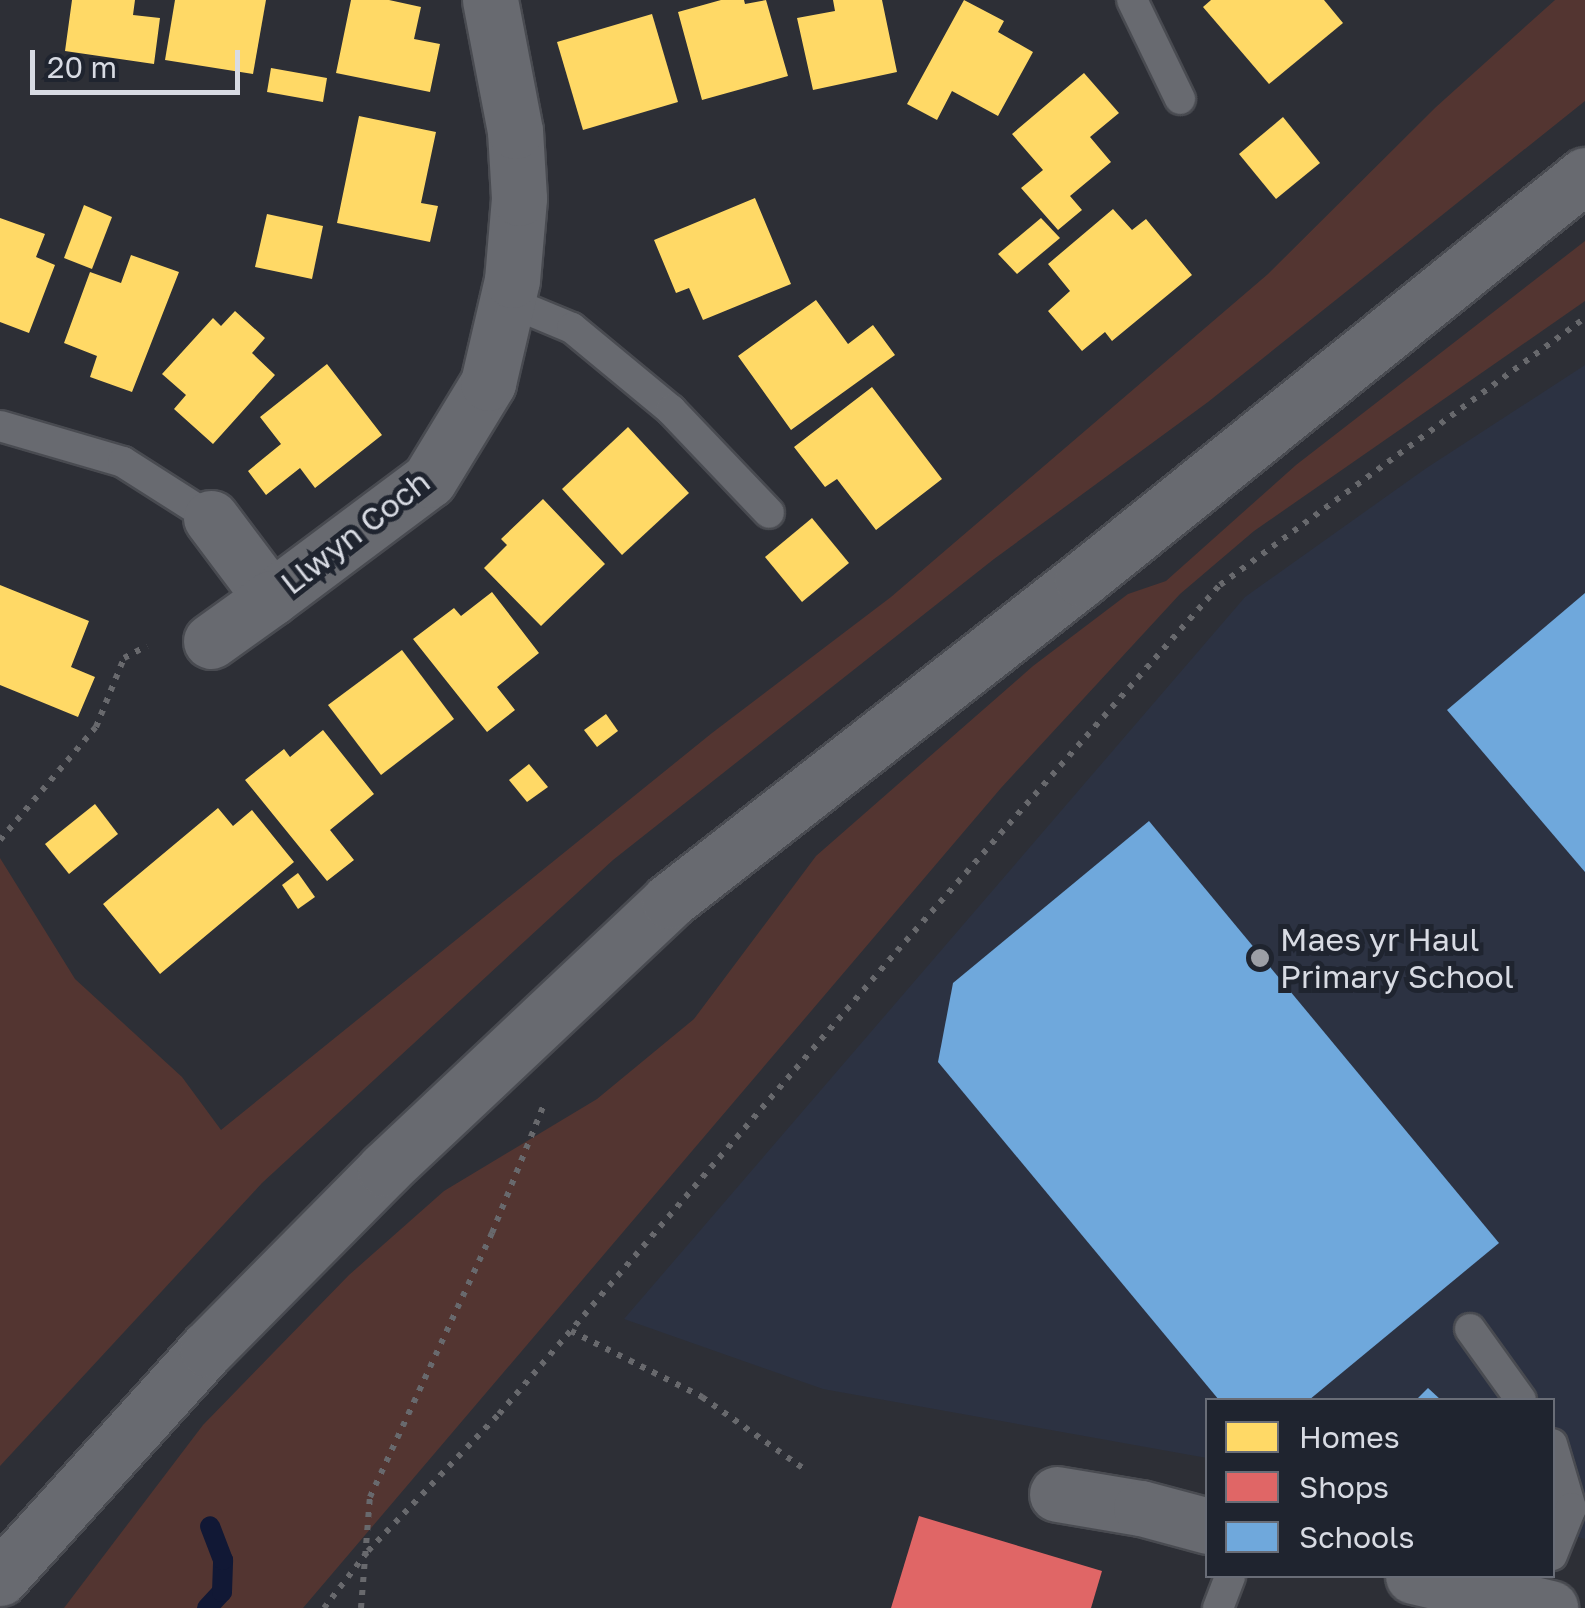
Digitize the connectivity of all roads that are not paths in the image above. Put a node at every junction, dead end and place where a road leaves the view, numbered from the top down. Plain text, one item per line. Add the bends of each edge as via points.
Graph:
1 (490, 0) edge
2 (1132, 0) edge
3 (1180, 99) dead end
4 (1585, 174) edge
5 (507, 301) junction
6 (0, 426) edge
7 (769, 513) dead end
8 (210, 518) joint
9 (271, 598) junction
10 (210, 640) road end
11 (1470, 1329) dead end
12 (1521, 1398) edge
13 (1555, 1454) edge
14 (1058, 1494) dead end
15 (1205, 1525) edge
16 (1555, 1547) edge
17 (0, 1578) edge
18 (1229, 1578) edge
19 (1422, 1578) edge
20 (1548, 1578) edge
21 (1218, 1608) edge
22 (1550, 1608) edge

1 - 5 main road, Llwyn Coch via 515,131 518,198
2 - 3 lane
4 - 17 main road via 669,901 385,1169 221,1335
5 - 7 lane via 572,328 671,410
5 - 9 main road, Llwyn Coch via 488,382 429,480
6 - 8 lane, Llwyn Coch via 123,462
8 - 9 main road, Llwyn Coch
9 - 10 main road, Llwyn Coch
11 - 12 lane
13 - 16 lane via 1572,1508
14 - 15 main road
18 - 21 lane
19 - 22 main road
20 - 22 lane

